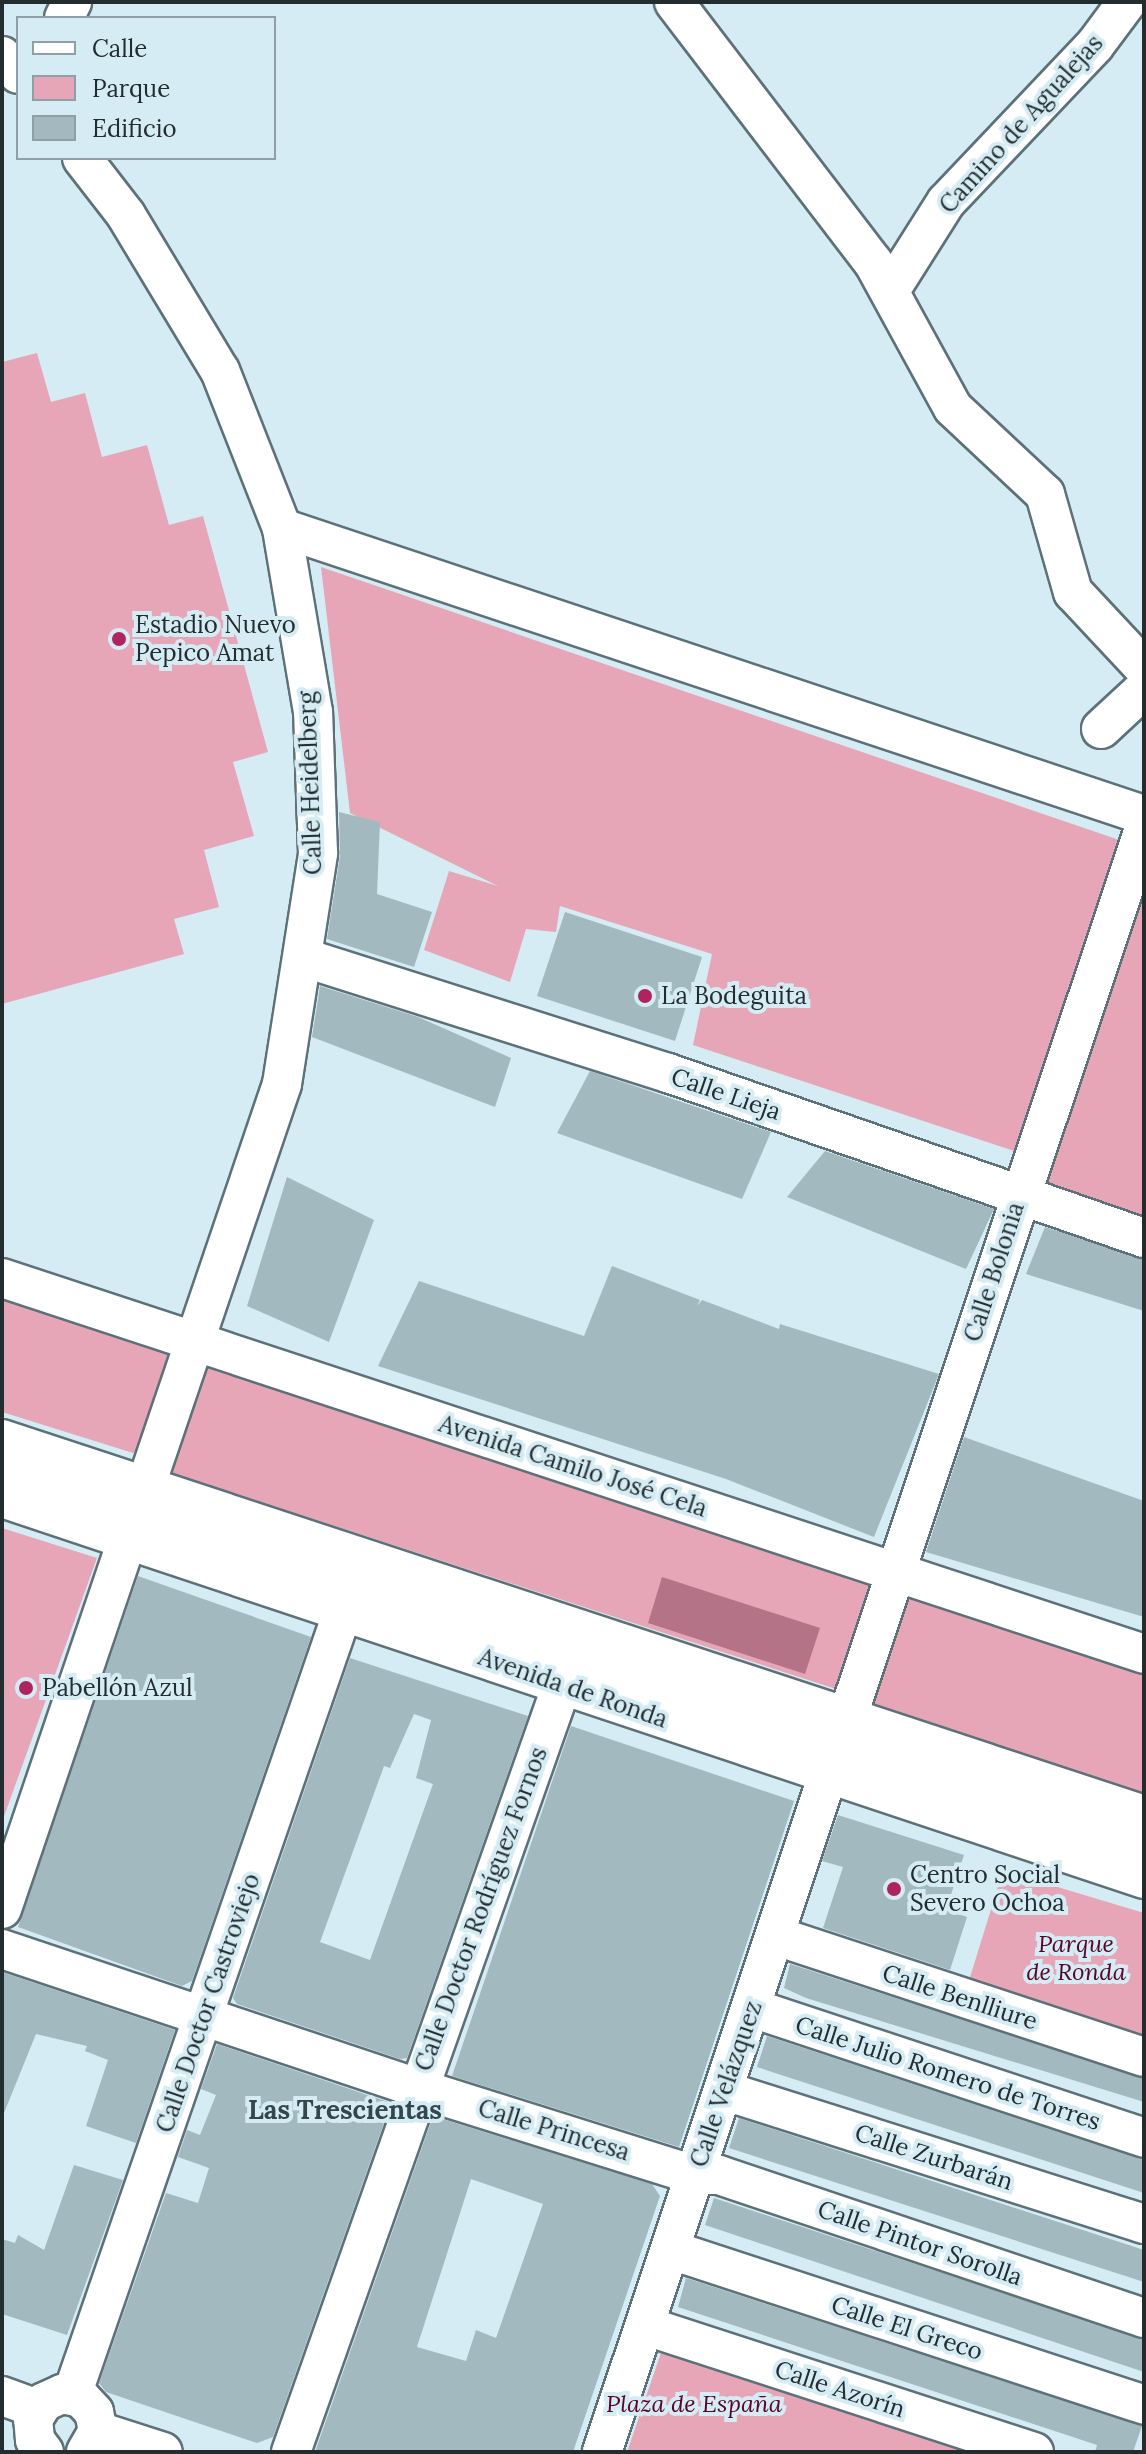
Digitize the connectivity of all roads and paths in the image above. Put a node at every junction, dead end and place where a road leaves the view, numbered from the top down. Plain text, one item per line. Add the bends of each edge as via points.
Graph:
1 (674, 2) edge
2 (1127, 2) edge
3 (84, 160) edge
4 (891, 289) junction
5 (282, 528) junction
6 (1144, 668) edge
7 (1144, 689) edge
8 (1101, 729) dead end
9 (1144, 815) edge
10 (1144, 828) edge
11 (305, 958) junction
12 (1019, 1197) junction
13 (1144, 1238) edge
14 (2, 1278) edge
15 (197, 1342) junction
16 (2, 1439) edge
17 (2, 1470) edge
18 (2, 1498) edge
19 (140, 1515) junction
20 (894, 1572) junction
21 (343, 1611) junction
22 (1144, 1654) edge
23 (562, 1685) junction
24 (840, 1745) junction
25 (1144, 1815) edge
26 (1144, 1848) edge
27 (1144, 1879) edge
28 (2, 1909) edge
29 (776, 1936) junction
30 (2, 1949) edge
31 (752, 2008) junction
32 (204, 2016) junction
33 (1144, 2057) edge
34 (417, 2088) junction
35 (725, 2091) junction
36 (1144, 2138) edge
37 (695, 2175) junction
38 (1144, 2224) edge
39 (671, 2250) junction
40 (1144, 2318) edge
41 (646, 2326) junction
42 (2, 2396) edge
43 (55, 2402) junction
44 (1144, 2405) edge
45 (92, 2441) edge
46 (44, 2452) edge
47 (163, 2452) edge
48 (291, 2452) edge
49 (602, 2452) edge
50 (1034, 2452) edge

1 - 4 street
2 - 4 street, Camino de Agualejas via 1095,45 946,202
3 - 5 street, Calle Heidelberg via 126,215 220,371
4 - 6 street via 953,408 1045,494 1073,592
5 - 9 street
5 - 11 street, Calle Heidelberg via 313,712 318,853
7 - 8 street
10 - 12 street, Calle Bolonia
11 - 12 street, Calle Lieja via 668,1073
11 - 15 street, Calle Heidelberg via 282,1084
12 - 13 street, Calle Lieja
12 - 20 street, Calle Bolonia
14 - 15 street, Avenida Camilo José Cela
15 - 19 street, Calle Heidelberg
15 - 20 street, Avenida Camilo José Cela
16 - 19 street, Avenida de Ronda
17 - 19 street, Avenida de Ronda
18 - 19 street, Avenida de Ronda
19 - 21 street, Avenida de Ronda
19 - 24 street, Avenida de Ronda
19 - 28 street, Calle Heidelberg
20 - 22 street, Avenida Camilo José Cela
20 - 24 street, Calle Bolonia
21 - 23 street, Avenida de Ronda
21 - 32 street, Calle Doctor Castroviejo
23 - 24 street, Avenida de Ronda
23 - 34 street, Calle Doctor Rodríguez Fornos
24 - 25 street, Avenida de Ronda
24 - 26 street, Avenida de Ronda
24 - 27 street, Avenida de Ronda
24 - 29 street, Calle Velázquez
29 - 31 street, Calle Velázquez
29 - 33 street, Calle Benlliure
30 - 32 street, Calle Princesa
31 - 35 street, Calle Velázquez
31 - 36 street, Calle Julio Romero de Torres
32 - 34 street, Calle Princesa
32 - 43 street, Calle Doctor Castroviejo
34 - 37 street, Calle Princesa
34 - 48 street, Calle Doctor Rodríguez Fornos
35 - 37 street, Calle Velázquez
35 - 38 street, Calle Zurbarán
37 - 39 street, Calle Velázquez
37 - 40 street, Calle Pintor Sorolla via 719,2175
39 - 41 street, Calle Velázquez
39 - 44 street, Calle El Greco
41 - 49 street, Calle Velázquez
41 - 50 street, Calle Azorín
42 - 43 street
43 - 45 street via 94,2412
43 - 46 street via 32,2429
45 - 47 street

